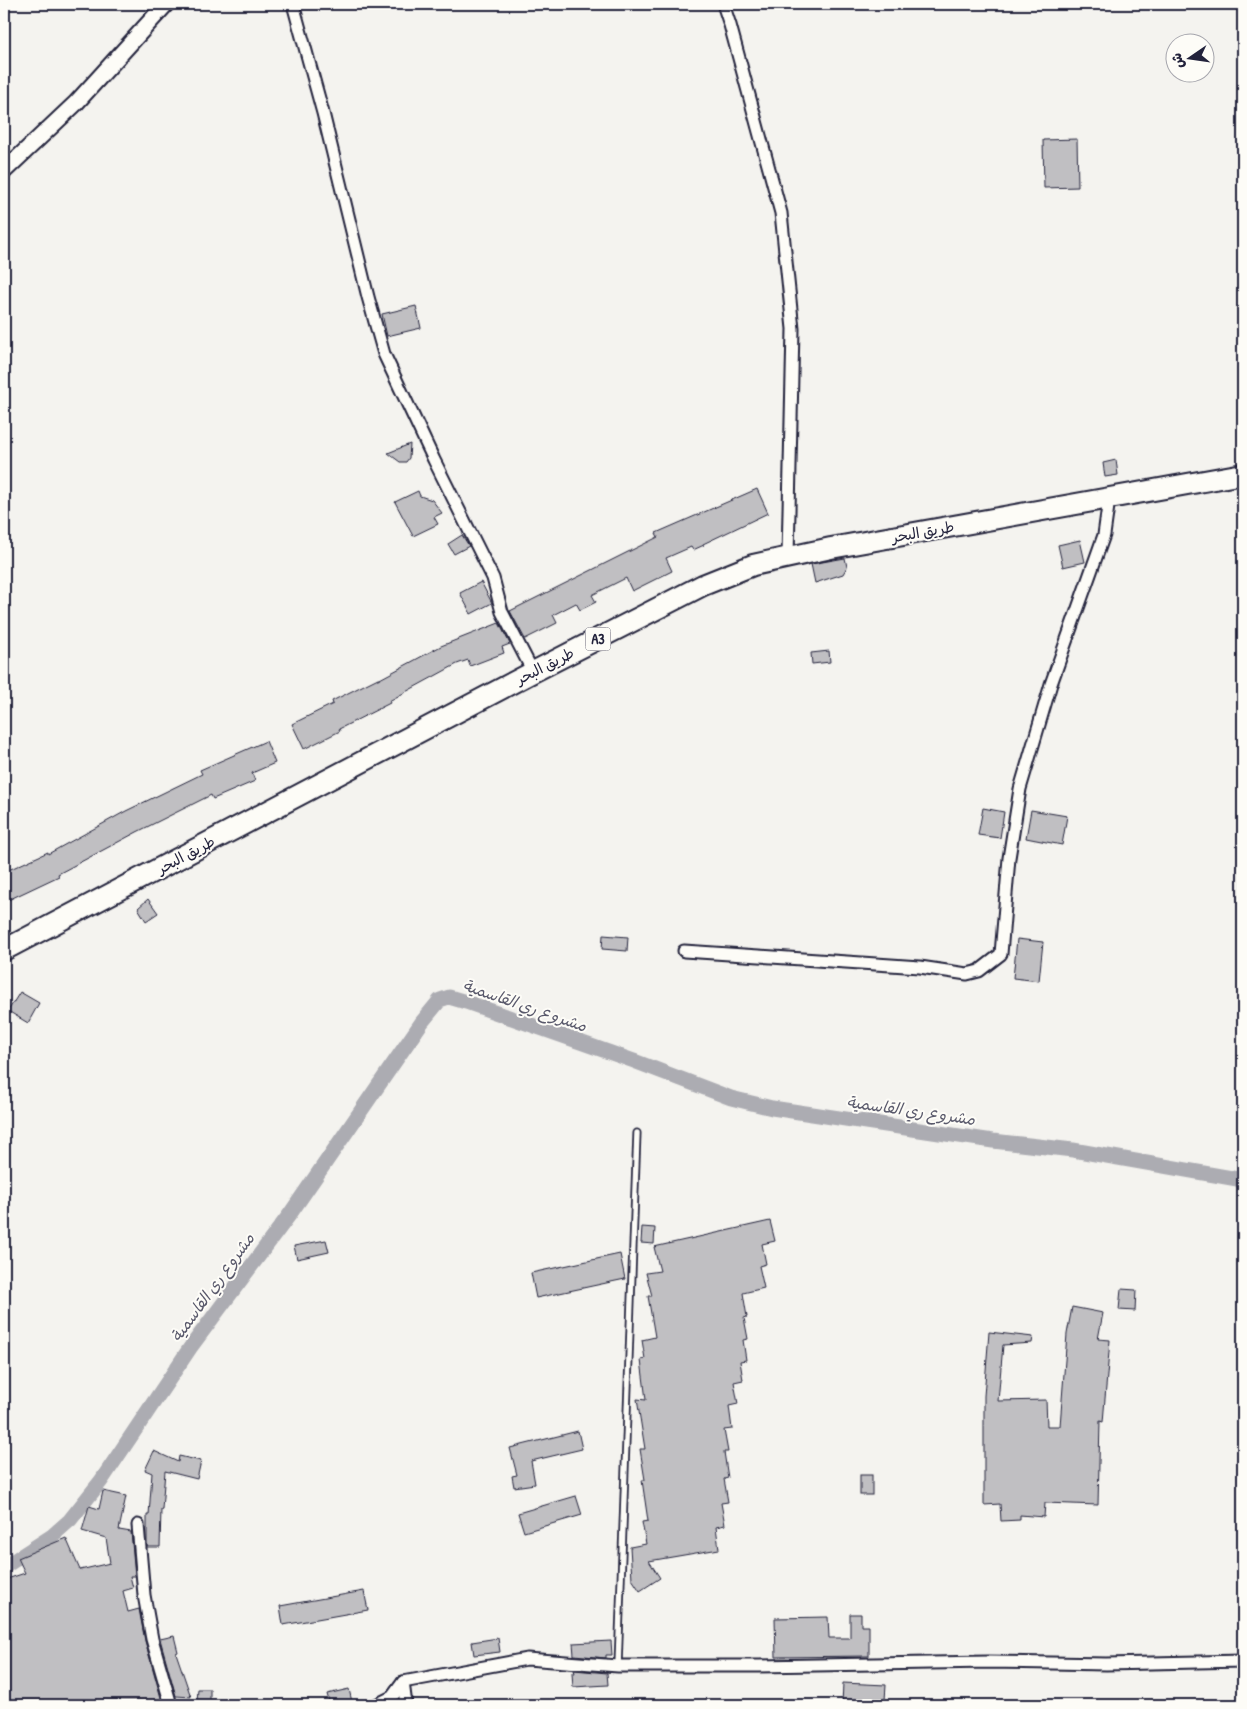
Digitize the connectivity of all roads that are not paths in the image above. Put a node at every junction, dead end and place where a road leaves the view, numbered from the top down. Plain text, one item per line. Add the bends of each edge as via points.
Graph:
1 (166, 4) edge
2 (293, 4) edge
3 (723, 4) edge
4 (4, 171) edge
5 (1243, 474) edge
6 (1108, 499) junction
7 (788, 557) junction
8 (533, 672) junction
9 (4, 950) edge
10 (684, 951) dead end
11 (637, 1133) dead end
12 (138, 1525) dead end
13 (1243, 1661) edge
14 (618, 1666) junction
15 (403, 1682) junction
16 (171, 1705) edge
17 (376, 1705) edge
18 (406, 1705) edge

1 - 4 street via 76,102
2 - 8 street via 384,354 493,578 502,612
3 - 7 street via 781,213 793,329
5 - 6 highway, طريق البحر / A3
6 - 7 highway, طريق البحر / A3
6 - 10 street via 1104,535 1052,684 1020,789 1009,858 1001,954 979,971 967,974 920,967
7 - 8 highway, طريق البحر / A3 via 753,565 703,585
8 - 9 highway, طريق البحر / A3
11 - 14 lane
12 - 16 street via 144,1595 152,1639
13 - 14 street
14 - 15 street via 527,1659
15 - 17 street via 392,1697
15 - 18 street

